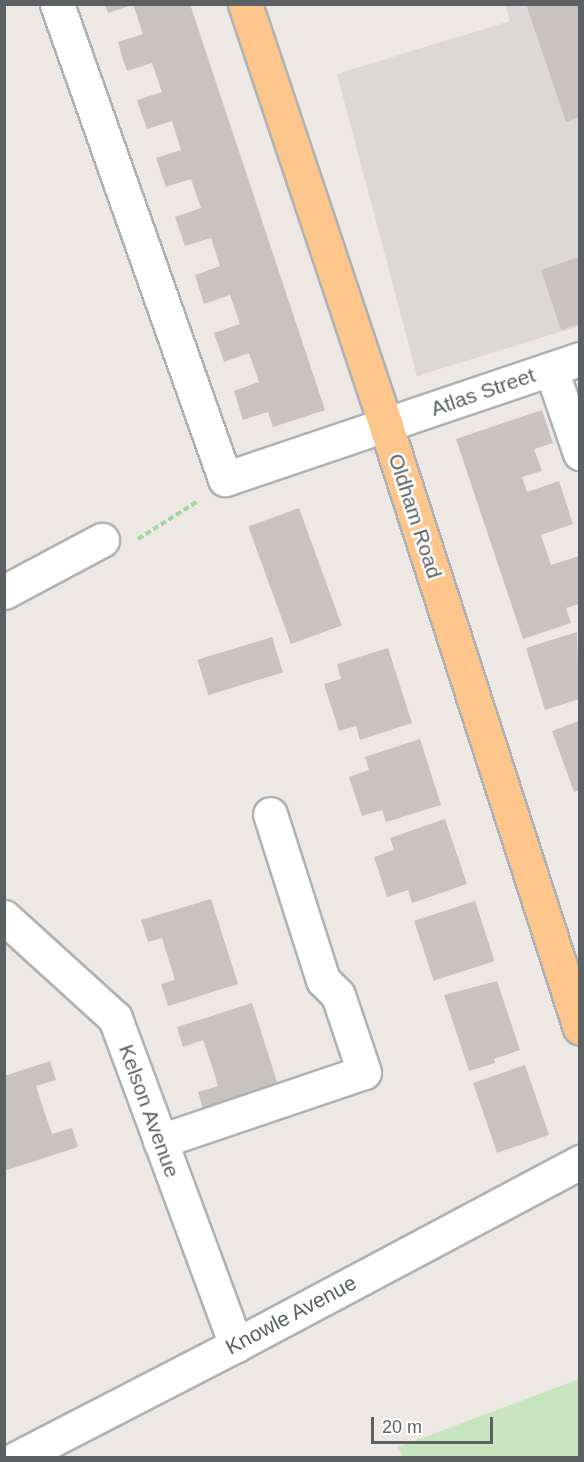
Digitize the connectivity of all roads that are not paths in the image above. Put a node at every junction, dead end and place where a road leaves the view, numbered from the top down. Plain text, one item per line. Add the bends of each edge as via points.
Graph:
1 (57, 4) edge
2 (245, 4) edge
3 (565, 364) edge
4 (386, 426) junction
5 (579, 453) edge
6 (102, 540) road end
7 (4, 592) edge
8 (270, 814) dead end
9 (4, 917) edge
10 (579, 1028) edge
11 (160, 1141) junction
12 (572, 1165) edge
13 (236, 1345) junction
14 (17, 1458) edge

1 - 4 street, Atlas Street via 225,479
2 - 4 highway, Oldham Road
3 - 4 street, Atlas Street
3 - 5 street
4 - 10 highway, Oldham Road
6 - 7 street
8 - 11 street via 323,980 338,995 364,1072
9 - 11 street, Kelson Avenue via 115,1018
11 - 13 street, Kelson Avenue
12 - 13 street, Knowle Avenue
13 - 14 street, Knowle Avenue

